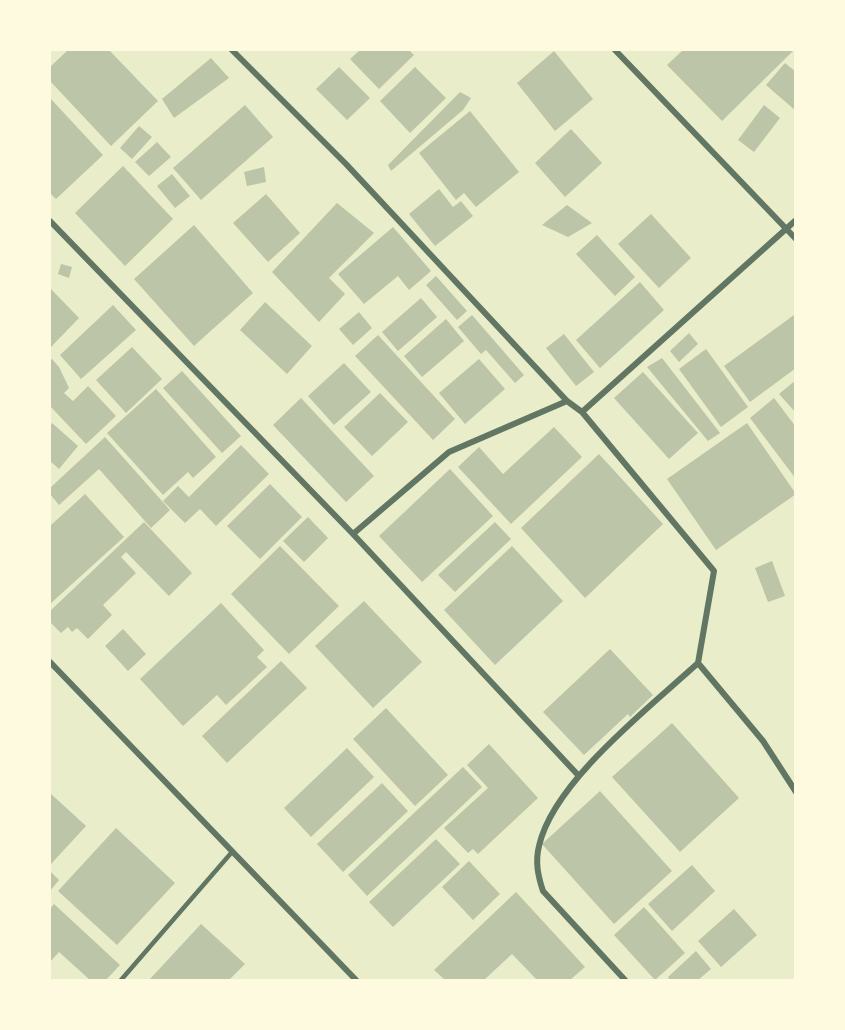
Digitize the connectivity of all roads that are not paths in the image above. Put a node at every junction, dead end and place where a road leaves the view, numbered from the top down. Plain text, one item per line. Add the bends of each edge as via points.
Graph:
1 (232, 50) edge
2 (615, 50) edge
3 (795, 220) edge
4 (50, 221) edge
5 (786, 228) junction
6 (795, 239) edge
7 (567, 400) junction
8 (582, 412) junction
9 (353, 534) junction
10 (50, 662) edge
11 (698, 663) junction
12 (578, 775) junction
13 (795, 792) edge
14 (232, 852) junction
15 (122, 981) edge
16 (356, 981) edge
17 (625, 981) edge

1 - 7 street via 346,164
2 - 5 street
3 - 5 street
4 - 9 street
5 - 6 street
5 - 8 street
7 - 8 street
7 - 9 street via 449,452
8 - 11 street via 714,571
9 - 12 street
10 - 14 street
11 - 12 street
11 - 13 street via 763,741
12 - 17 street via 538,845 537,873 543,891
14 - 15 lane
14 - 16 street

